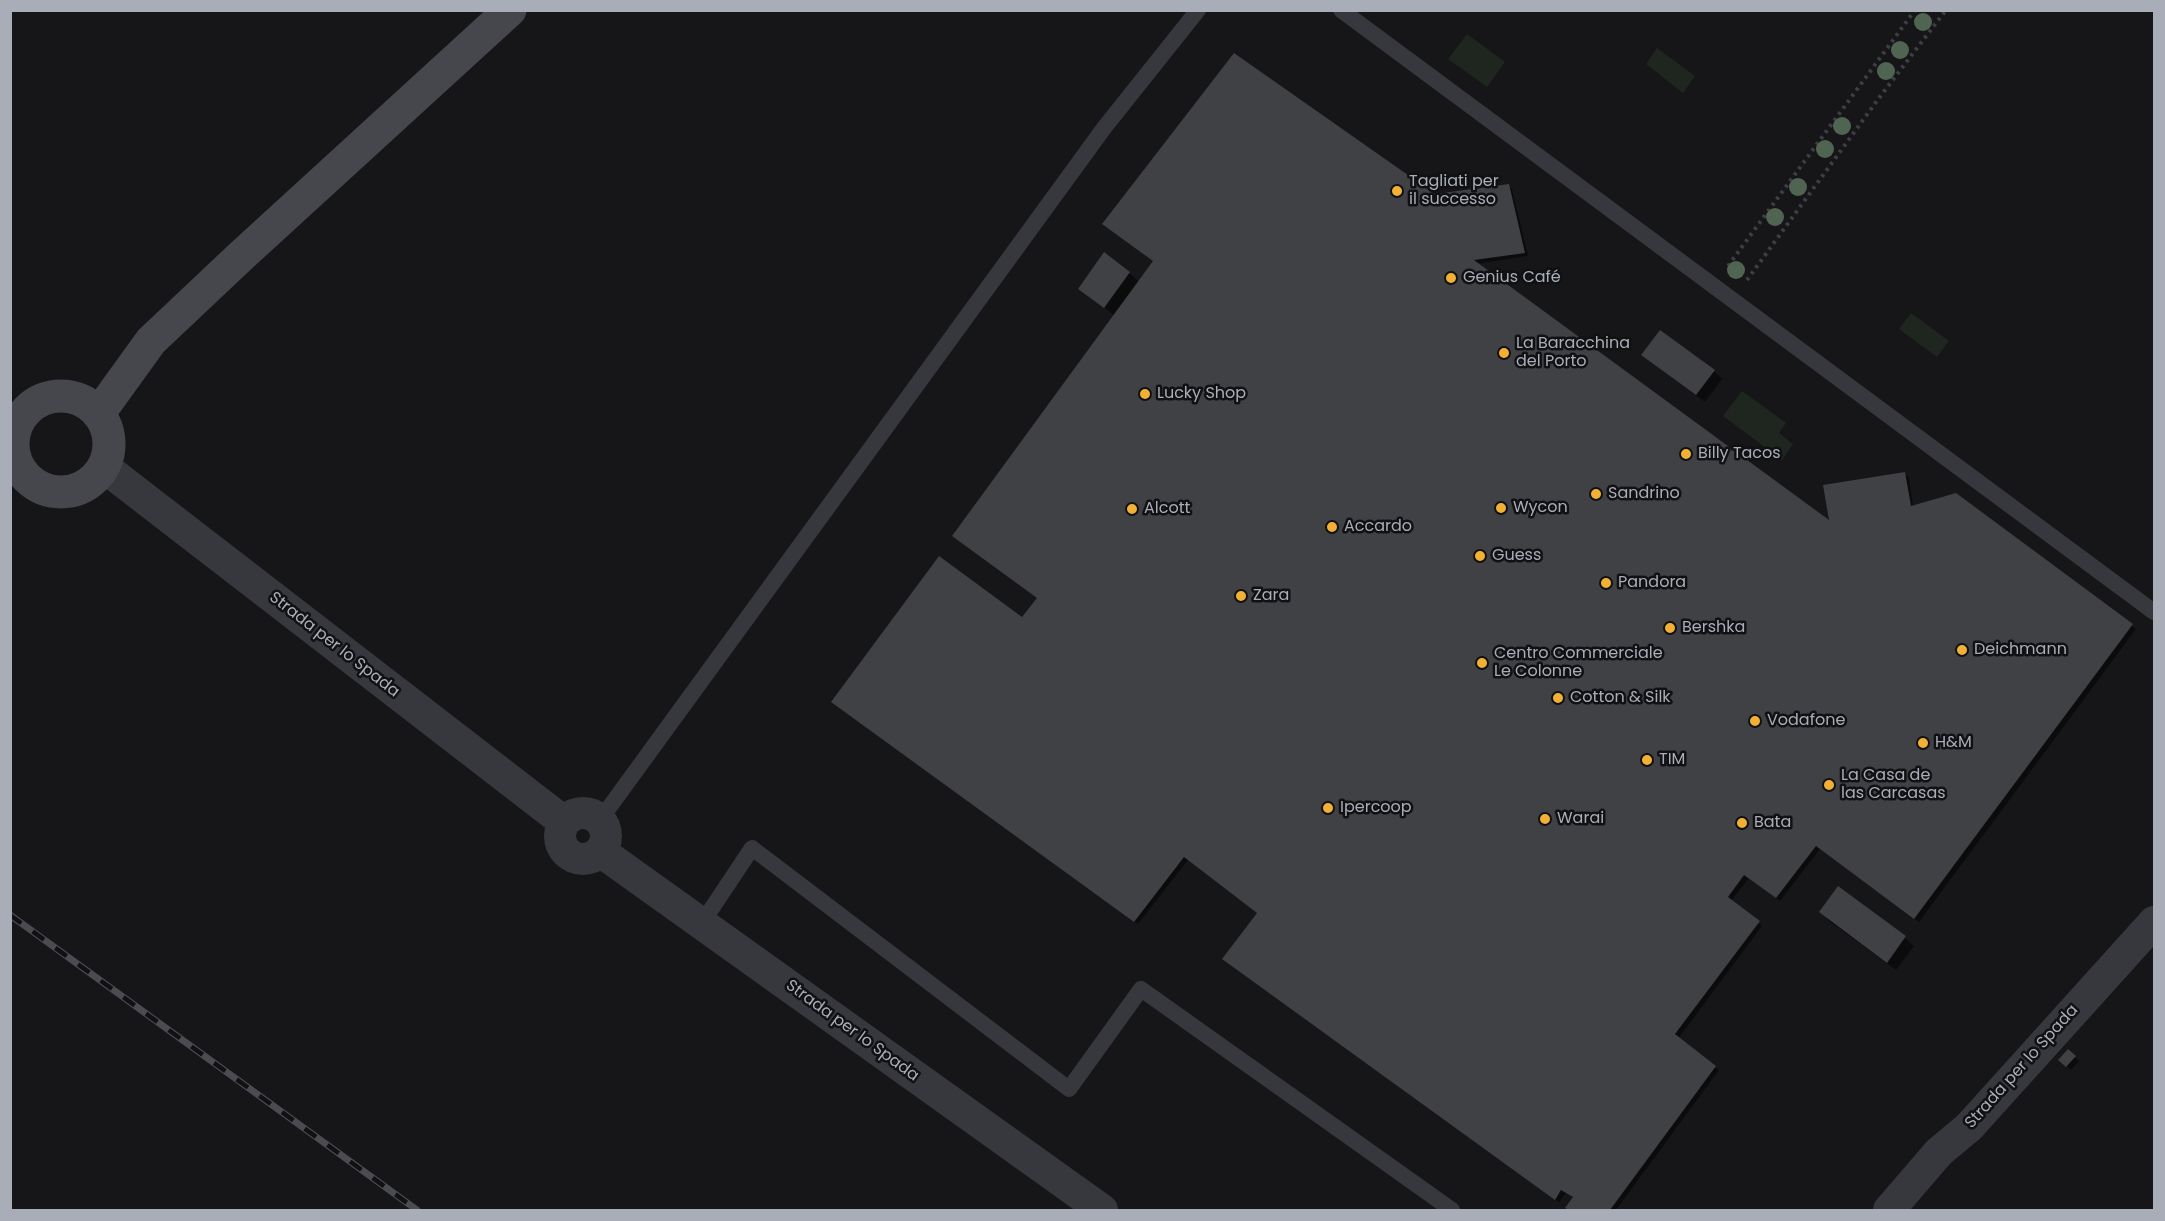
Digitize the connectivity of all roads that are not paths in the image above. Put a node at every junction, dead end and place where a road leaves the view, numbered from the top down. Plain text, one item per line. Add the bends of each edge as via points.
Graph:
1 (510, 10) edge
2 (1198, 10) edge
3 (1341, 10) edge
4 (99, 413) junction
5 (14, 418) edge
6 (104, 467) junction
7 (2154, 612) edge
8 (600, 820) junction
9 (564, 822) junction
10 (600, 851) junction
11 (2154, 922) edge
12 (702, 923) junction
13 (1102, 1210) edge
14 (1452, 1210) edge
15 (1889, 1210) edge

1 - 4 street via 151,341
2 - 8 lane via 1104,128
3 - 7 lane
4 - 5 street via 80,400 57,396 42,400
4 - 6 street via 110,440
5 - 6 street via 13,451 17,465 38,487 68,492 89,484
6 - 9 street, Strada per lo Spada
8 - 9 street via 581,813
8 - 10 street via 606,836
9 - 10 street via 561,845 568,854 579,859 591,858
10 - 12 street, Strada per lo Spada
11 - 15 street, Strada per lo Spada
12 - 13 street, Strada per lo Spada
12 - 14 lane via 752,848 1069,1089 1141,989

